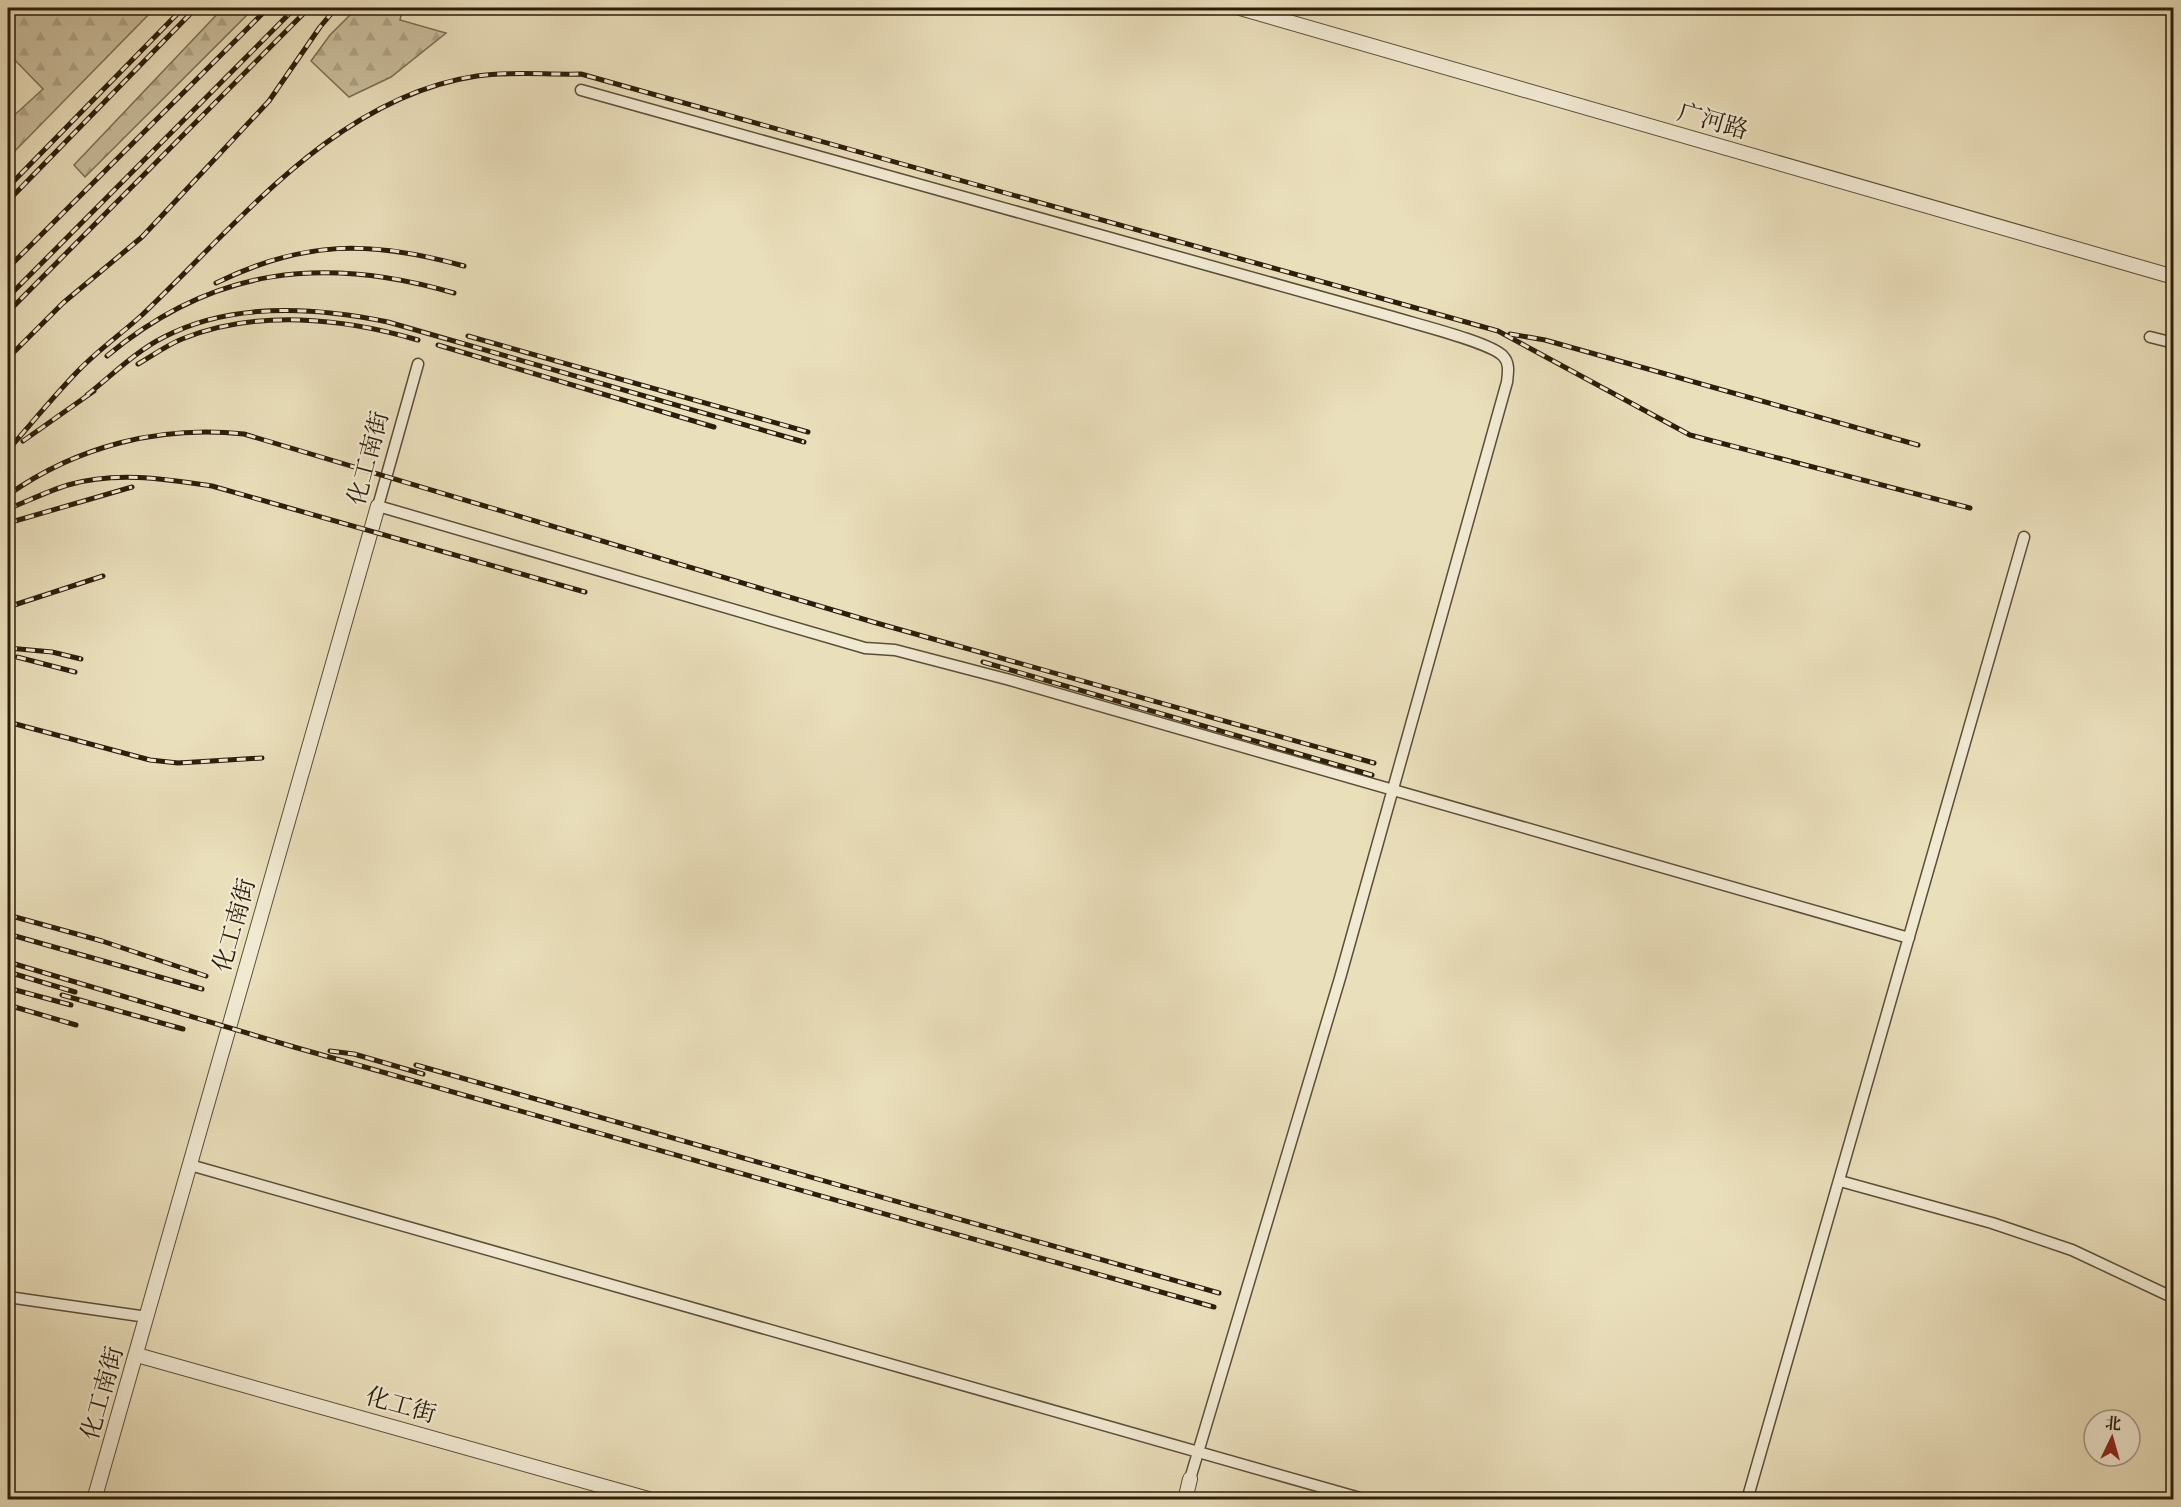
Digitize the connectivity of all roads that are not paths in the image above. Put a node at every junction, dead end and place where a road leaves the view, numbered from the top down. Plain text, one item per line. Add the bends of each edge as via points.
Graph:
1 (1240, 8) edge
2 (581, 90) dead end
3 (2174, 277) edge
4 (2150, 337) dead end
5 (2174, 343) edge
6 (418, 364) dead end
7 (378, 506) junction
8 (2024, 537) dead end
9 (1393, 792) junction
10 (1909, 938) junction
11 (190, 1165) junction
12 (1840, 1180) junction
13 (8, 1297) edge
14 (2174, 1298) edge
15 (147, 1317) junction
16 (137, 1354) junction
17 (1198, 1451) junction
18 (1190, 1479) joint
19 (94, 1500) edge
20 (652, 1500) edge
21 (1185, 1500) edge
22 (1367, 1500) edge
23 (1747, 1500) edge

1 - 3 street, 广河路
2 - 9 street via 1381,313 1488,347 1505,357 1507,382
4 - 5 street
6 - 7 street, 化工南街
7 - 9 street via 865,648 895,650 1010,680
7 - 11 street, 化工南街
8 - 10 street
9 - 10 street
9 - 17 street
10 - 12 street
11 - 15 street, 化工南街
11 - 17 street
12 - 14 street via 2072,1250
12 - 23 street
13 - 15 street
15 - 16 street, 化工南街
16 - 19 street, 化工南街
16 - 20 street, 化工街
17 - 18 street
17 - 22 street
18 - 21 street

